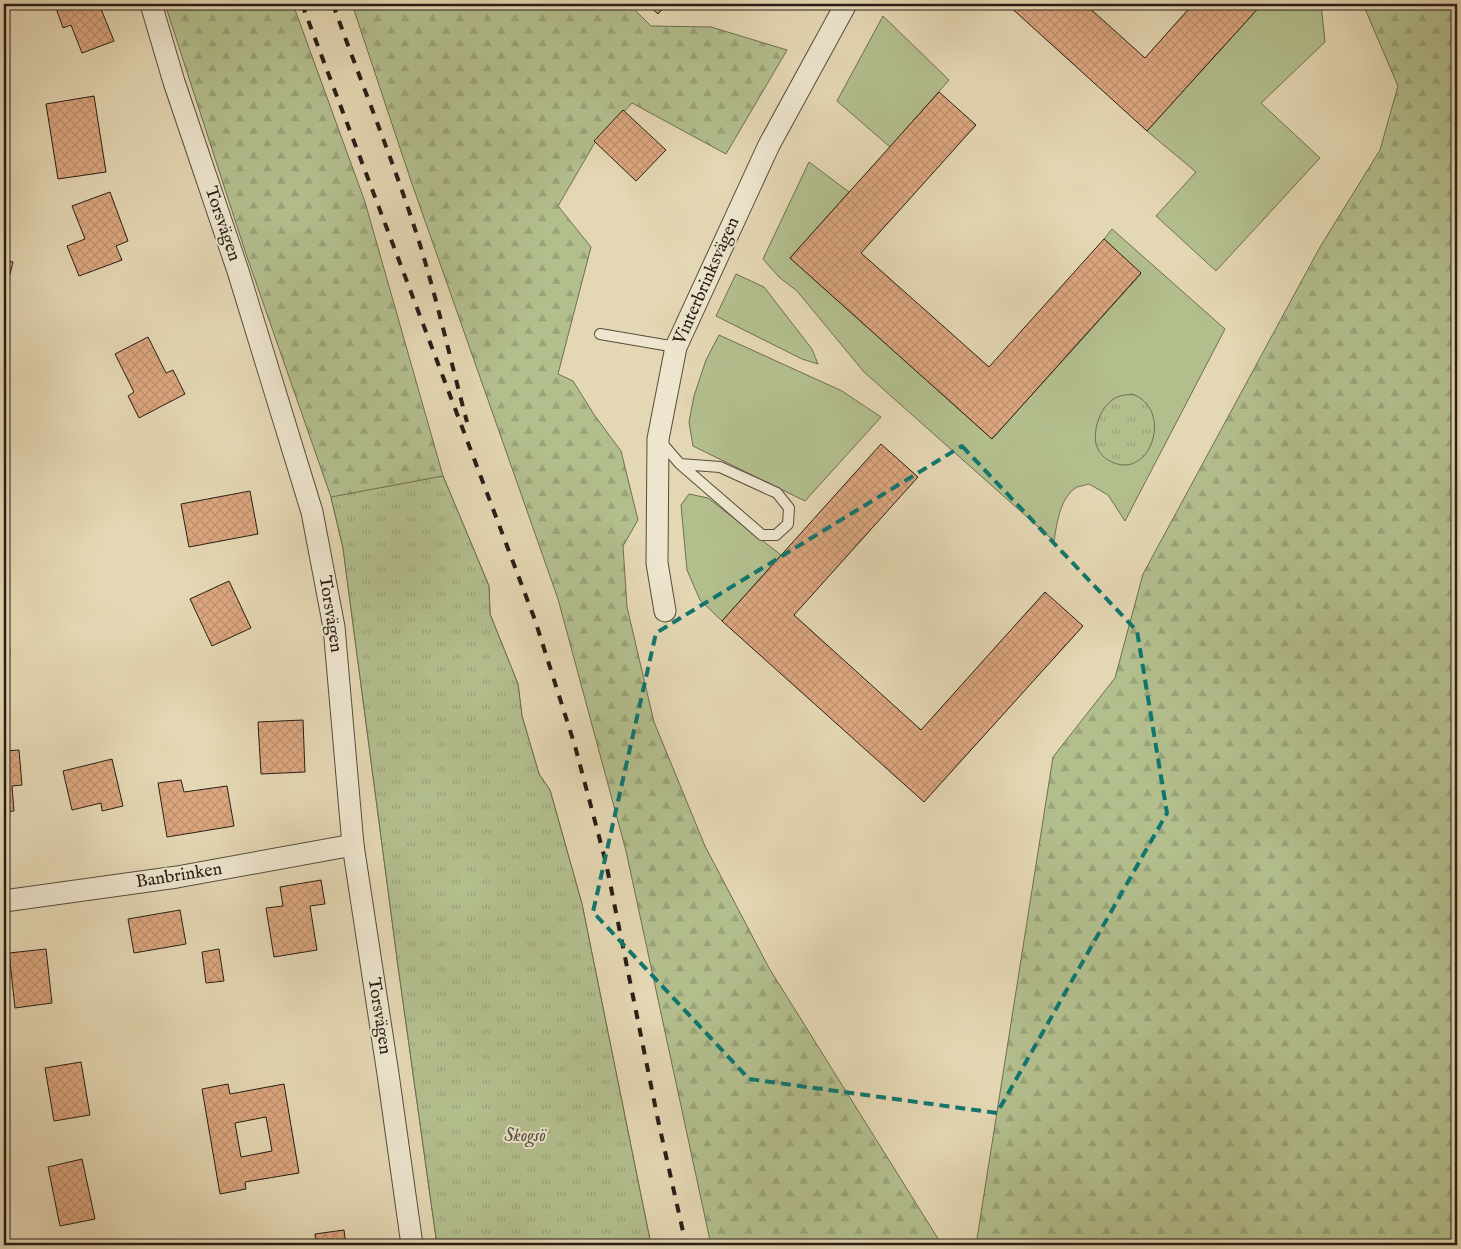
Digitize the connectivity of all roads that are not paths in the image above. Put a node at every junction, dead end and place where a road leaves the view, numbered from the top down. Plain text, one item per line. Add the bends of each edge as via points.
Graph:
1 (151, 4) edge
2 (846, 4) edge
3 (600, 334) dead end
4 (676, 347) junction
5 (658, 439) junction
6 (680, 464) junction
7 (666, 611) dead end
8 (353, 845) junction
9 (4, 901) edge
10 (412, 1245) edge

1 - 8 street, Torsvägen via 312,512 334,627
2 - 4 street, Vinterbrinksvägen via 769,145
3 - 4 lane
4 - 5 street, Vinterbrinksvägen
5 - 6 lane
5 - 7 street, Vinterbrinksvägen via 658,563
6 - 6 lane via 762,535 776,535 788,524 789,508 777,492 720,468
8 - 9 street, Banbrinken via 177,877
8 - 10 street, Torsvägen

